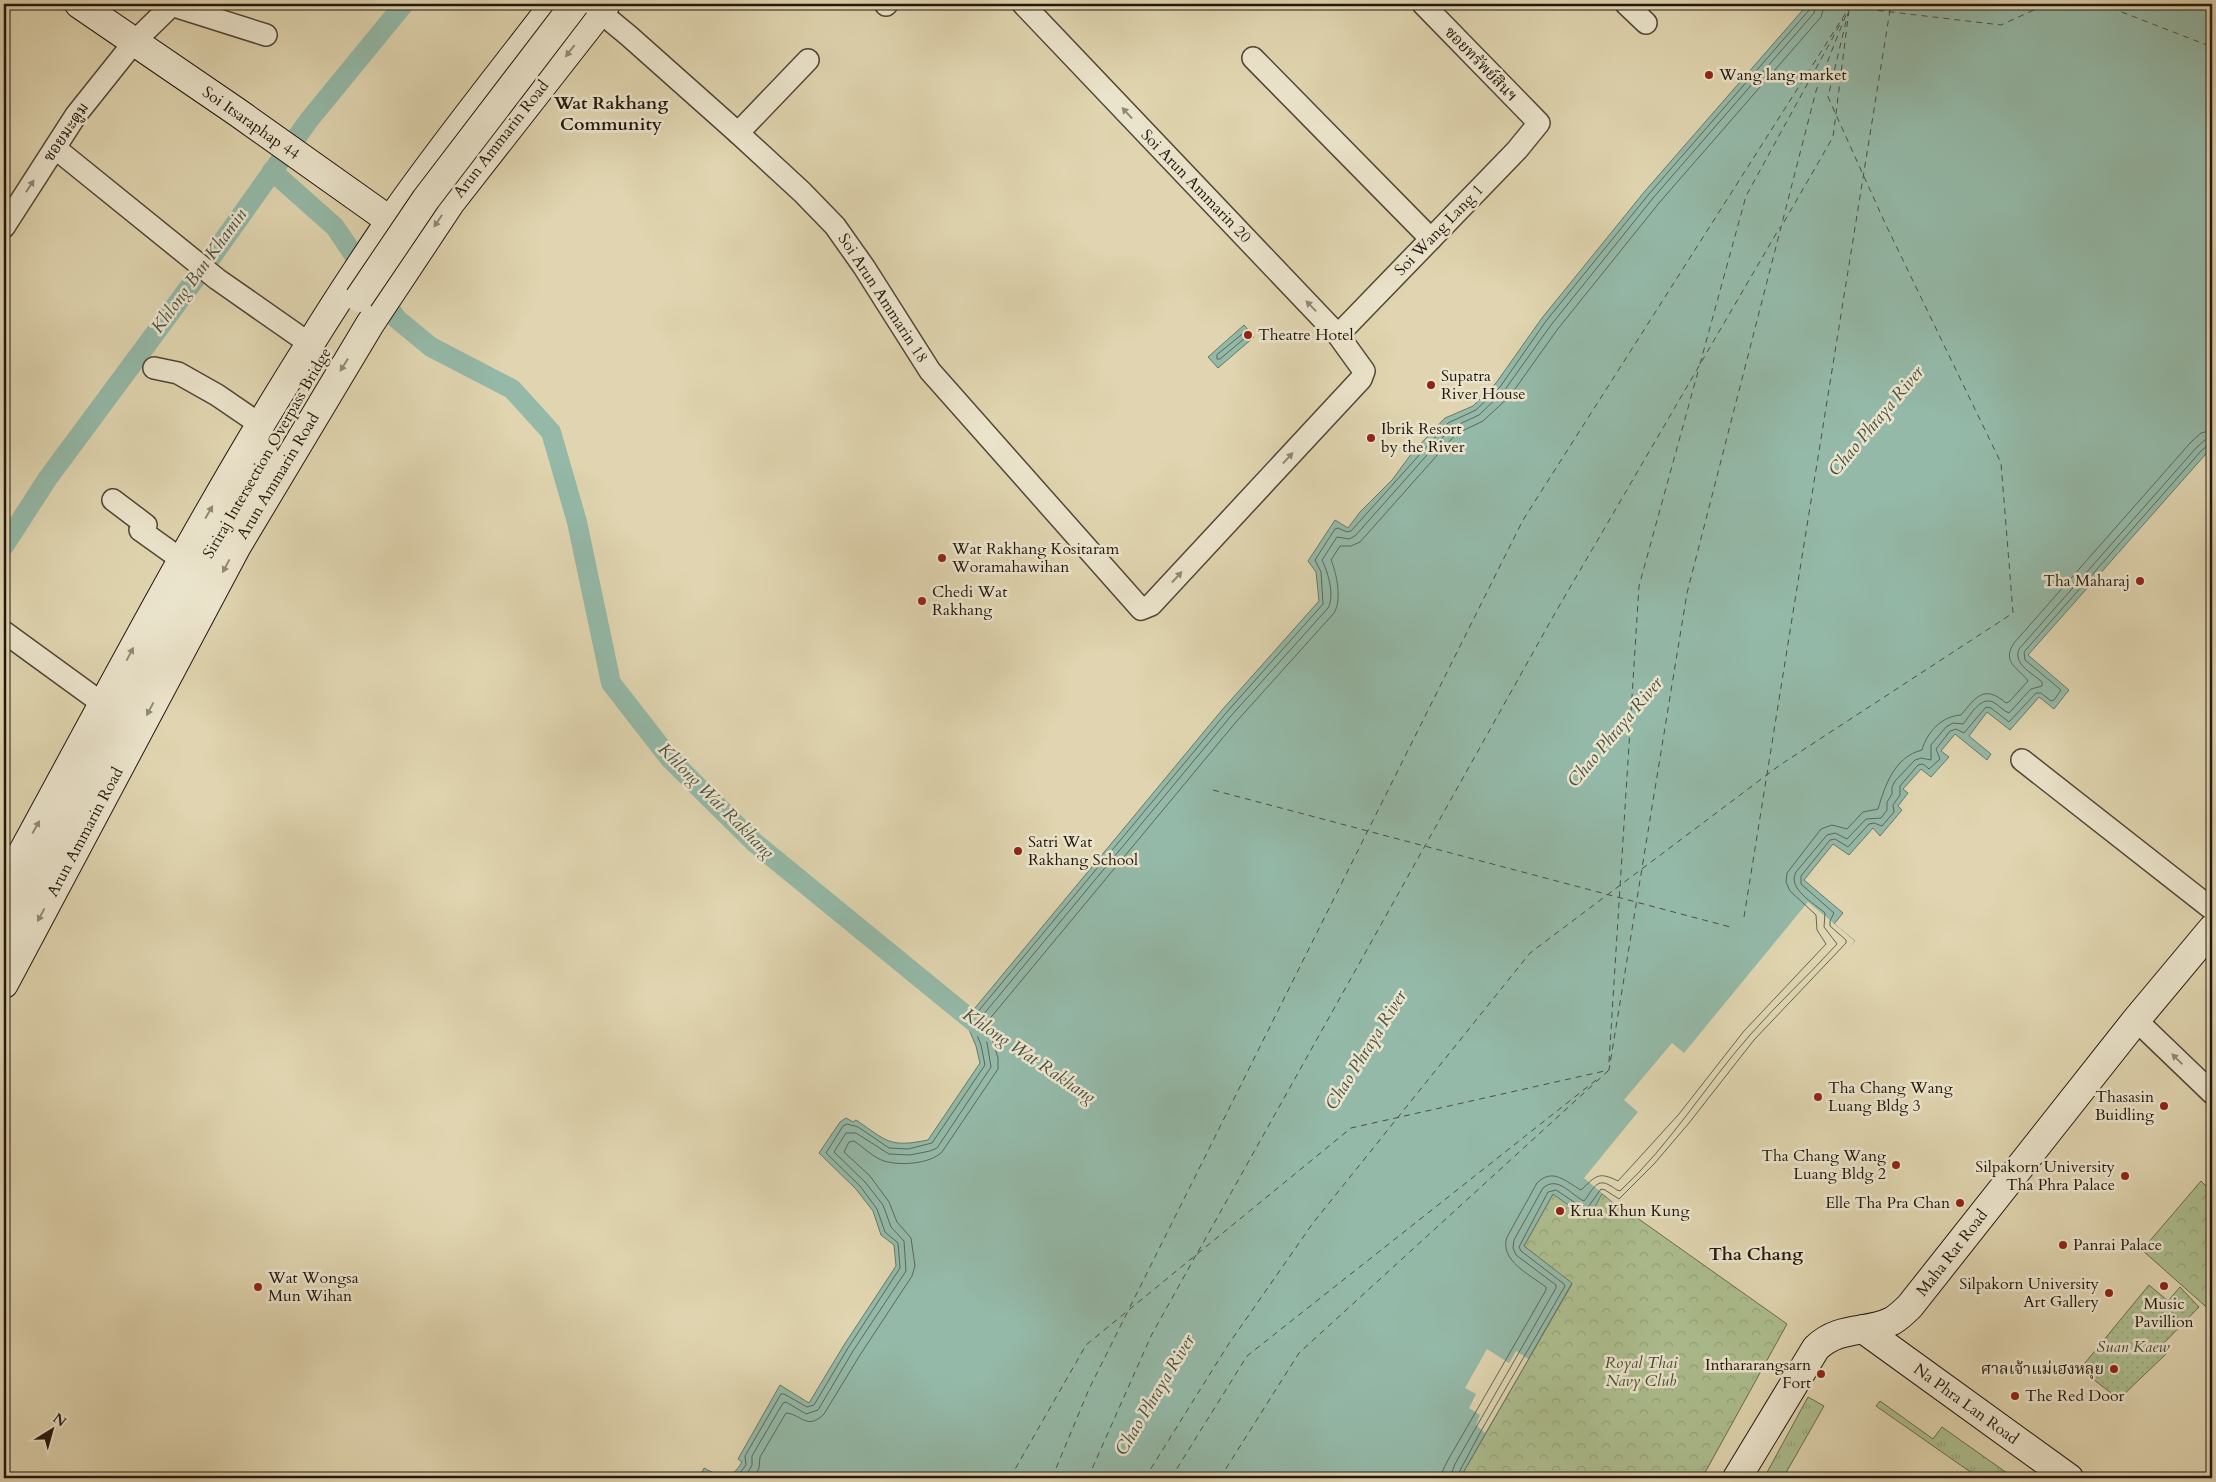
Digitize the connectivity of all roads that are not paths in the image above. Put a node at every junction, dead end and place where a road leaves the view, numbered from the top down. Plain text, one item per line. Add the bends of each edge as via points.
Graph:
1 (79, 4) edge
2 (172, 4) edge
3 (554, 4) edge
4 (1023, 4) edge
5 (1423, 4) edge
6 (1626, 4) edge
7 (593, 6) edge
8 (1646, 22) dead end
9 (266, 35) dead end
10 (135, 41) junction
11 (1253, 58) dead end
12 (808, 60) dead end
13 (1539, 123) joint
14 (738, 133) junction
15 (55, 148) junction
16 (391, 220) junction
17 (4, 227) edge
18 (1431, 239) junction
19 (422, 245) junction
20 (1338, 335) junction
21 (310, 344) junction
22 (154, 368) dead end
23 (1364, 371) joint
24 (261, 425) junction
25 (113, 500) dead end
26 (182, 560) junction
27 (4, 632) edge
28 (103, 704) junction
29 (2022, 760) dead end
30 (11, 853) edge
31 (4, 886) edge
32 (2212, 909) edge
33 (2212, 929) edge
34 (4, 931) edge
35 (4, 984) edge
36 (2136, 1020) junction
37 (2212, 1093) edge
38 (1863, 1329) junction
39 (1737, 1478) edge
40 (2069, 1478) edge

1 - 10 main road, Soi Itsaraphap 44
2 - 9 street
2 - 10 street, ซอยมะตูม
3 - 16 main road
20 -> 4 street, Soi Arun Ammarin 20
5 - 13 street, ซอยทรัพย์สินฯ
6 - 8 street
7 - 14 street, Soi Arun Ammarin 18
7 -> 19 main road, Arun Ammarin Road
7 - 34 main road, Siriraj Intersection Overpass Bridge, bridge via 426,199 359,298 216,539
10 - 15 street, ซอยมะตูม via 76,115
10 - 16 main road, Soi Itsaraphap 44
11 - 18 street
12 - 14 street
13 - 18 street, Soi Wang Lang 1
14 -> 23 street, Soi Arun Ammarin 18 via 835,226 930,371 1141,609 1151,605 1361,379
17 -> 15 street, ซอยมะตูม
15 - 21 street via 192,260
16 - 19 main road, Soi Itsaraphap 44
16 - 21 main road
18 - 20 street, Soi Wang Lang 1
19 -> 35 main road, Arun Ammarin Road via 370,324 237,546
20 - 23 street, Soi Arun Ammarin 20
21 - 24 main road
22 - 24 street via 178,372
26 -> 24 main road
25 - 26 street via 146,525 140,530
28 -> 26 main road
27 - 28 street
30 -> 28 main road
29 - 32 street
30 - 31 main road
33 - 36 main road, Maha Rat Road
37 -> 36 street
36 - 38 main road, Maha Rat Road via 1910,1306 1892,1321
38 - 39 main road, Maha Rat Road via 1835,1334 1816,1348
38 - 40 main road, Na Phra Lan Road

